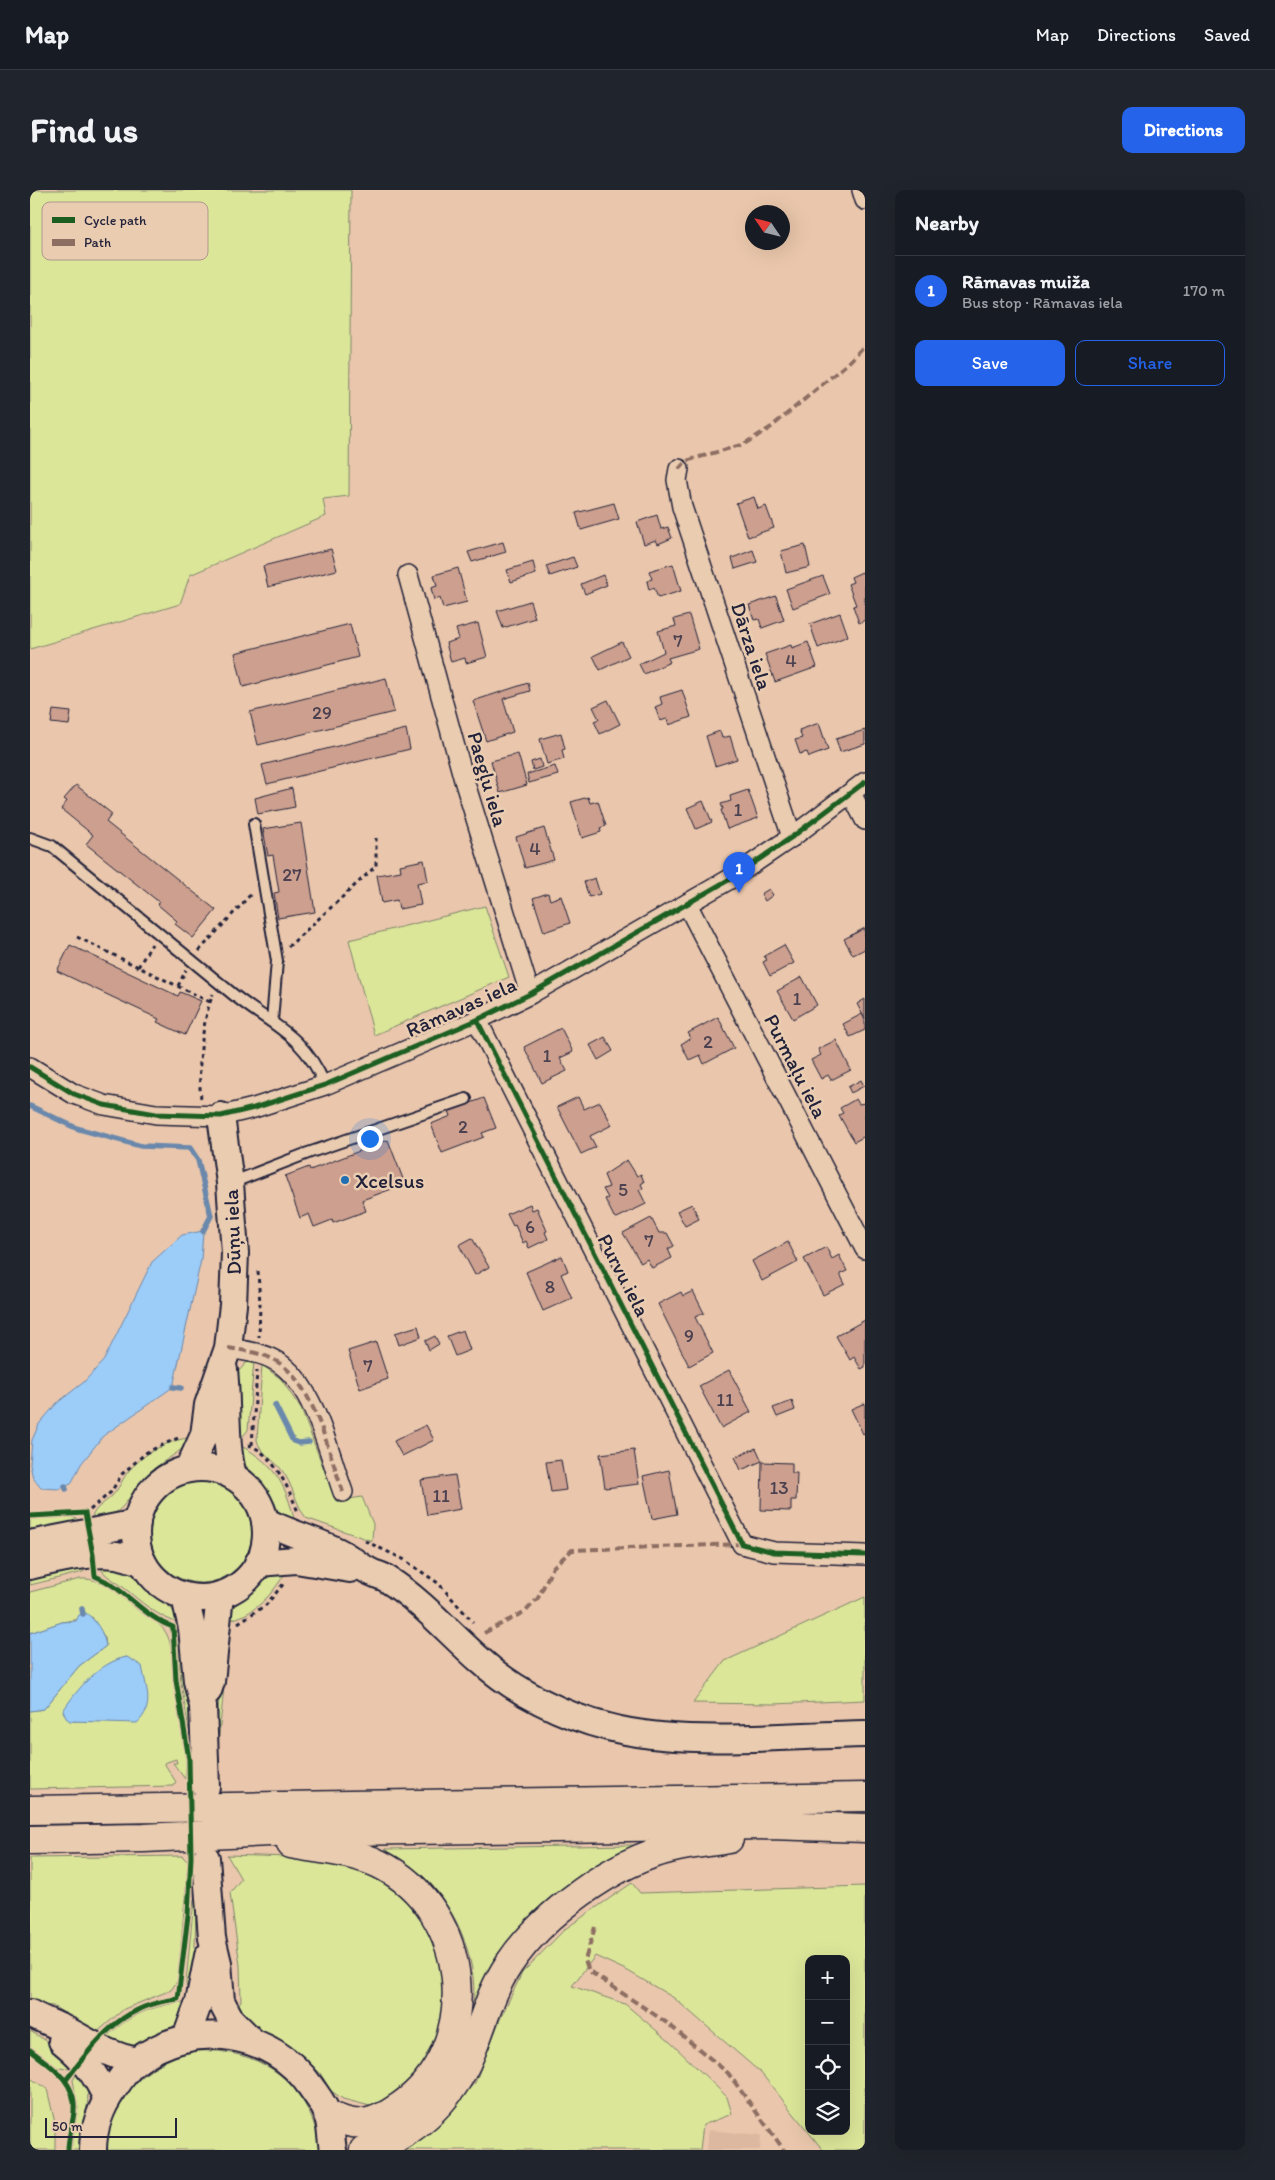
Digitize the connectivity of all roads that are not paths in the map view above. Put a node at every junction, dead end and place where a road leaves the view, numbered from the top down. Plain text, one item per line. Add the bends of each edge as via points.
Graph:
1 (862, 190) edge
2 (865, 200) edge
3 (679, 469) dead end
4 (408, 576) dead end
5 (858, 788) edge
6 (865, 820) edge
7 (254, 824) dead end
8 (792, 837) junction
9 (30, 838) edge
10 (687, 904) junction
11 (530, 994) junction
12 (477, 1020) junction
13 (272, 1021) junction
14 (30, 1067) edge
15 (325, 1085) junction
16 (466, 1099) dead end
17 (211, 1110) junction
18 (230, 1183) junction
19 (865, 1249) edge
20 (226, 1355) junction
21 (215, 1438) junction
22 (189, 1468) junction
23 (233, 1476) junction
24 (343, 1492) dead end
25 (265, 1521) junction
26 (137, 1523) junction
27 (30, 1544) edge
28 (298, 1548) junction
29 (865, 1555) edge
30 (143, 1563) junction
31 (258, 1563) junction
32 (30, 1566) edge
33 (220, 1595) junction
34 (184, 1597) junction
35 (203, 1706) junction
36 (865, 1734) edge
37 (206, 1787) dead end
38 (865, 1797) edge
39 (30, 1810) edge
40 (769, 1825) junction
41 (865, 1828) edge
42 (270, 1832) junction
43 (30, 1840) edge
44 (206, 1858) dead end
45 (212, 1938) junction
46 (35, 2016) edge
47 (186, 2038) junction
48 (252, 2041) junction
49 (136, 2061) junction
50 (107, 2099) junction
51 (328, 2115) junction
52 (93, 2150) edge
53 (332, 2150) edge
54 (364, 2150) edge

1 - 2 street
3 - 8 street, Dārza iela via 677,480 682,507
4 - 11 street, Paegļu iela via 464,780
5 - 6 street
5 - 8 street, Rāmavas iela
7 - 13 lane via 277,961
8 - 10 street, Rāmavas iela
9 - 13 lane via 52,846 220,984
10 - 11 street, Rāmavas iela
10 - 19 street, Purmaļu iela
11 - 12 street, Rāmavas iela
12 - 15 street, Rāmavas iela
12 - 29 street, Purvu iela via 742,1544 774,1552
13 - 15 lane via 311,1057
14 - 17 street, Rāmavas iela via 74,1094 104,1105 156,1114
15 - 17 street, Rāmavas iela via 254,1108
16 - 18 lane via 307,1149
17 - 18 main road, Dūņu iela
18 - 20 main road, Dūņu iela via 235,1253 233,1305
20 - 21 main road, Dūņu iela via 208,1405
20 - 24 street via 268,1356 296,1378 312,1406
21 - 22 main road, Dūņu iela
21 - 23 main road, Dūņu iela
22 - 23 main road via 205,1468
22 - 26 main road via 170,1475 154,1488 143,1504
23 - 25 main road via 252,1491
25 - 28 main road
25 - 31 main road via 265,1542
26 - 27 main road via 88,1523
26 - 30 main road via 137,1543
28 - 31 main road
28 - 36 main road via 334,1549 366,1570 386,1578 450,1629 482,1662 513,1684 575,1716 609,1728 710,1738
30 - 32 main road via 118,1555 93,1555
30 - 34 main road via 168,1590
31 - 33 main road via 242,1582
33 - 34 main road via 198,1599
33 - 35 main road via 211,1682
34 - 35 main road via 192,1628
35 - 37 main road
38 - 39 highway
40 - 41 highway
40 - 42 highway
40 - 54 highway via 739,1838 672,1848 645,1858 584,1889 555,1912 508,1964 493,1991 470,2055 448,2092 417,2124 378,2147
42 - 43 highway
42 - 51 highway via 291,1844 355,1855 380,1864 407,1882 433,1912 453,1954 458,1984 455,2023 450,2041 432,2075 407,2102 372,2121 354,2123
44 - 45 main road
45 - 47 main road via 199,2002
45 - 48 main road via 221,2002 231,2020
46 - 49 main road via 92,2046
46 - 50 main road via 83,2058 98,2078
47 - 48 main road via 208,2035
47 - 49 main road
48 - 51 main road via 279,2054 303,2074
49 - 50 main road
50 - 52 main road via 97,2122
51 - 53 main road

